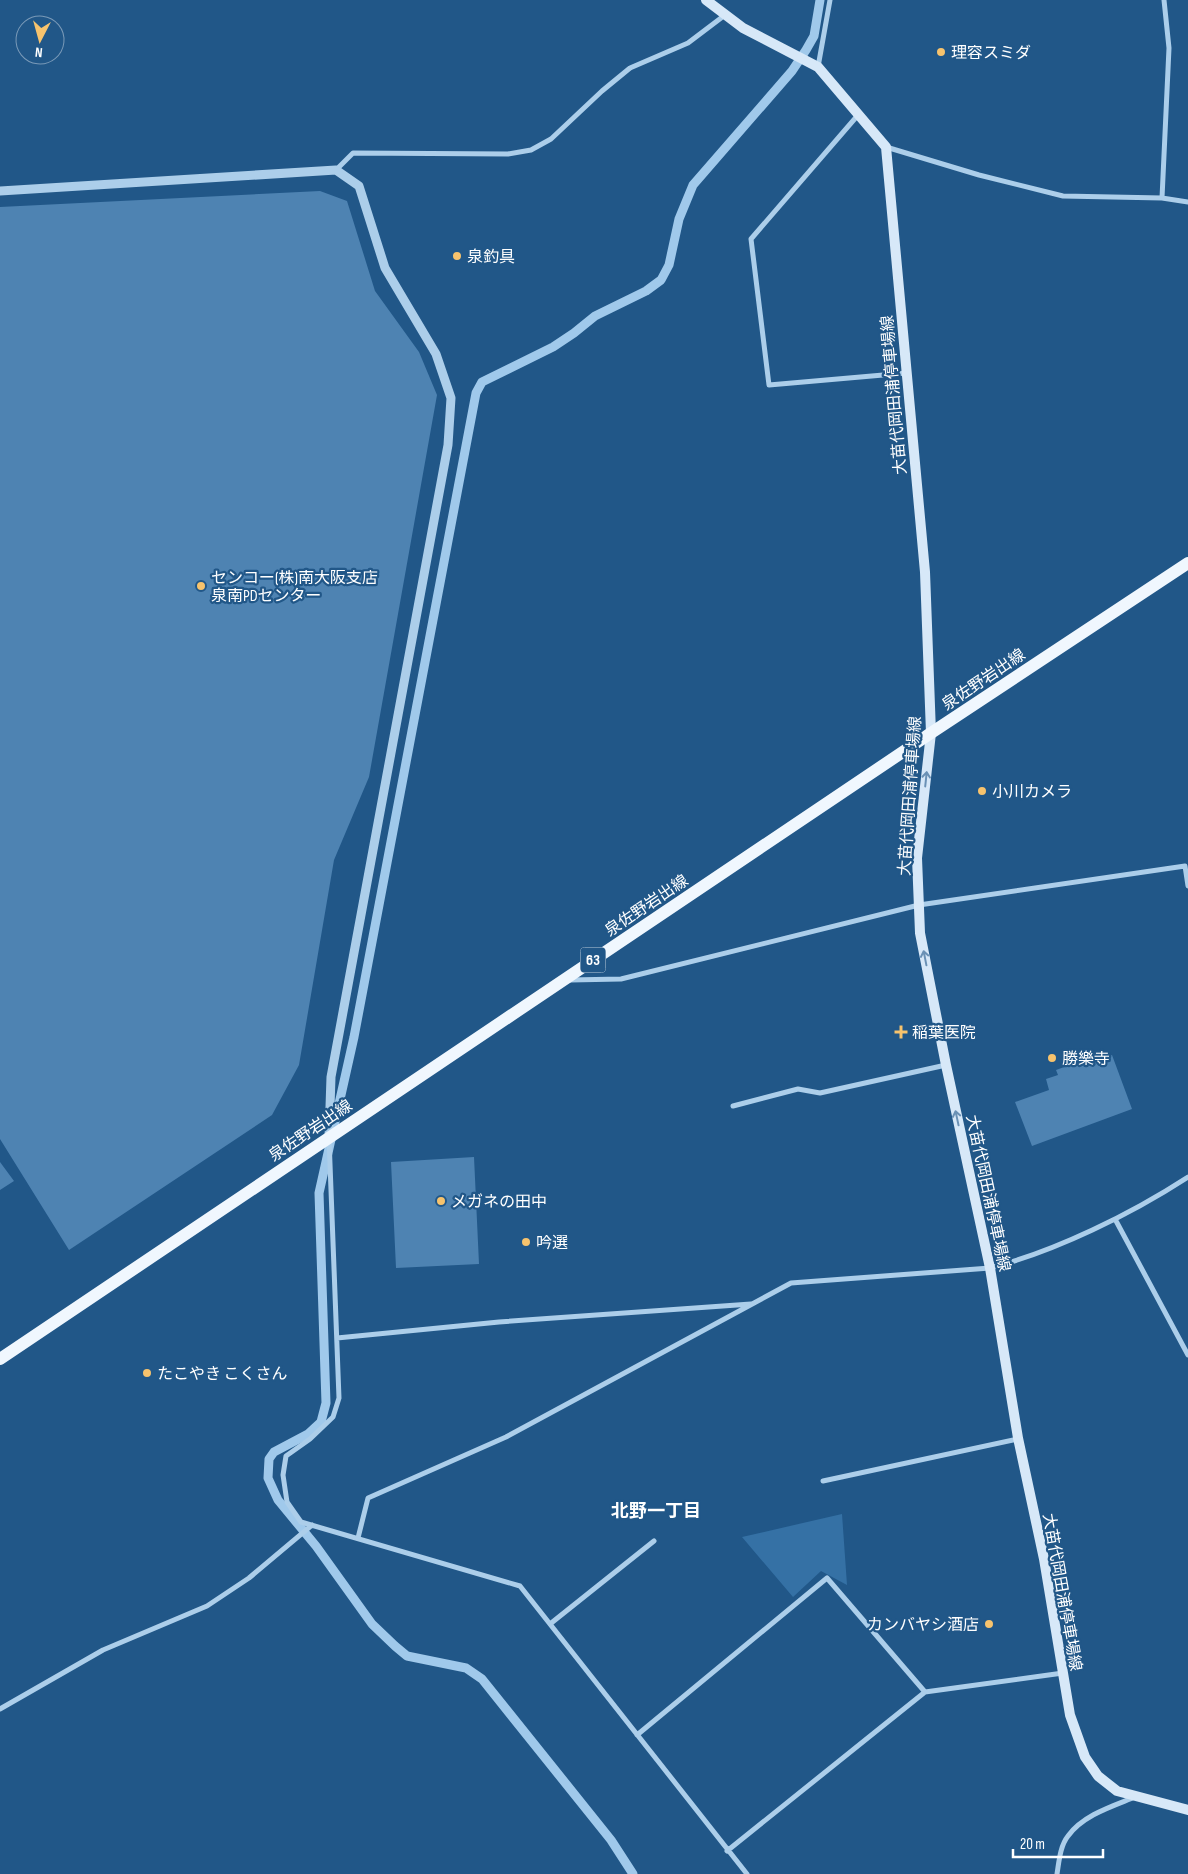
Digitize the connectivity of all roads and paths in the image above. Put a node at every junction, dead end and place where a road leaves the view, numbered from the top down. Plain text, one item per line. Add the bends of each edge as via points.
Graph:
1 (706, 0) edge
2 (830, 0) edge
3 (1164, 0) edge
4 (725, 15) junction
5 (818, 67) junction
6 (858, 116) junction
7 (886, 147) junction
8 (336, 170) junction
9 (0, 191) edge
10 (1162, 198) junction
11 (1188, 202) edge
12 (906, 373) junction
13 (1188, 563) edge
14 (931, 733) junction
15 (1188, 886) edge
16 (919, 905) junction
17 (564, 980) junction
18 (946, 1065) junction
19 (733, 1106) dead end
20 (329, 1137) junction
21 (1188, 1177) edge
22 (1115, 1219) junction
23 (990, 1268) junction
24 (754, 1304) junction
25 (337, 1338) junction
26 (1188, 1355) edge
27 (0, 1359) edge
28 (1018, 1438) junction
29 (823, 1481) dead end
30 (312, 1525) junction
31 (358, 1538) junction
32 (654, 1541) dead end
33 (550, 1624) junction
34 (1063, 1673) junction
35 (925, 1692) junction
36 (0, 1709) edge
37 (637, 1735) junction
38 (1136, 1797) junction
39 (1188, 1810) edge
40 (727, 1851) junction
41 (747, 1874) edge
42 (1057, 1874) edge

1 - 4 main road
2 - 5 street
3 - 10 street via 1169,48
4 - 5 main road via 743,28
4 - 8 street via 688,43 630,68 551,139 531,150 508,154 353,153
5 - 6 main road
6 - 7 main road
6 - 12 street via 751,239 769,385
7 - 10 street via 1063,196
7 - 12 main road, 大苗代岡田浦停車場線
8 - 9 street
8 - 20 street via 359,186 384,268 436,354 451,398 448,445 331,1077
10 - 11 street
12 - 14 main road, 大苗代岡田浦停車場線 via 925,572
13 - 14 main road, 泉佐野岩出線 / 63
16 -> 14 main road, 大苗代岡田浦停車場線 via 917,858
14 - 17 main road, 泉佐野岩出線 / 63
15 - 16 street via 1185,866
16 - 17 street via 620,980
18 -> 16 main road, 大苗代岡田浦停車場線 via 920,933
17 - 20 main road, 泉佐野岩出線 / 63
18 - 19 street via 820,1093 798,1088
23 -> 18 main road, 大苗代岡田浦停車場線
20 - 25 street
20 - 27 main road, 泉佐野岩出線 / 63
21 - 22 street
22 - 23 street via 1022,1260
22 - 26 street
23 - 24 street via 791,1283
23 - 28 main road, 大苗代岡田浦停車場線
24 - 25 street via 499,1322
24 - 31 street via 506,1437 368,1498
25 - 30 street via 339,1398 333,1418 286,1456 283,1475 287,1502 301,1522
28 - 29 street
28 - 34 main road, 大苗代岡田浦停車場線 via 1044,1559
30 - 31 street
30 - 36 street via 249,1578 207,1606 103,1650
31 - 33 street via 520,1586
32 - 33 street
33 - 37 street
34 - 35 street
34 - 38 main road, 大苗代岡田浦停車場線 via 1070,1715 1085,1757 1098,1776 1117,1791
35 - 37 street via 827,1578
35 - 40 street
37 - 40 street
38 - 39 main road, 大苗代岡田浦停車場線
38 - 42 street via 1079,1824 1067,1837
40 - 41 street

